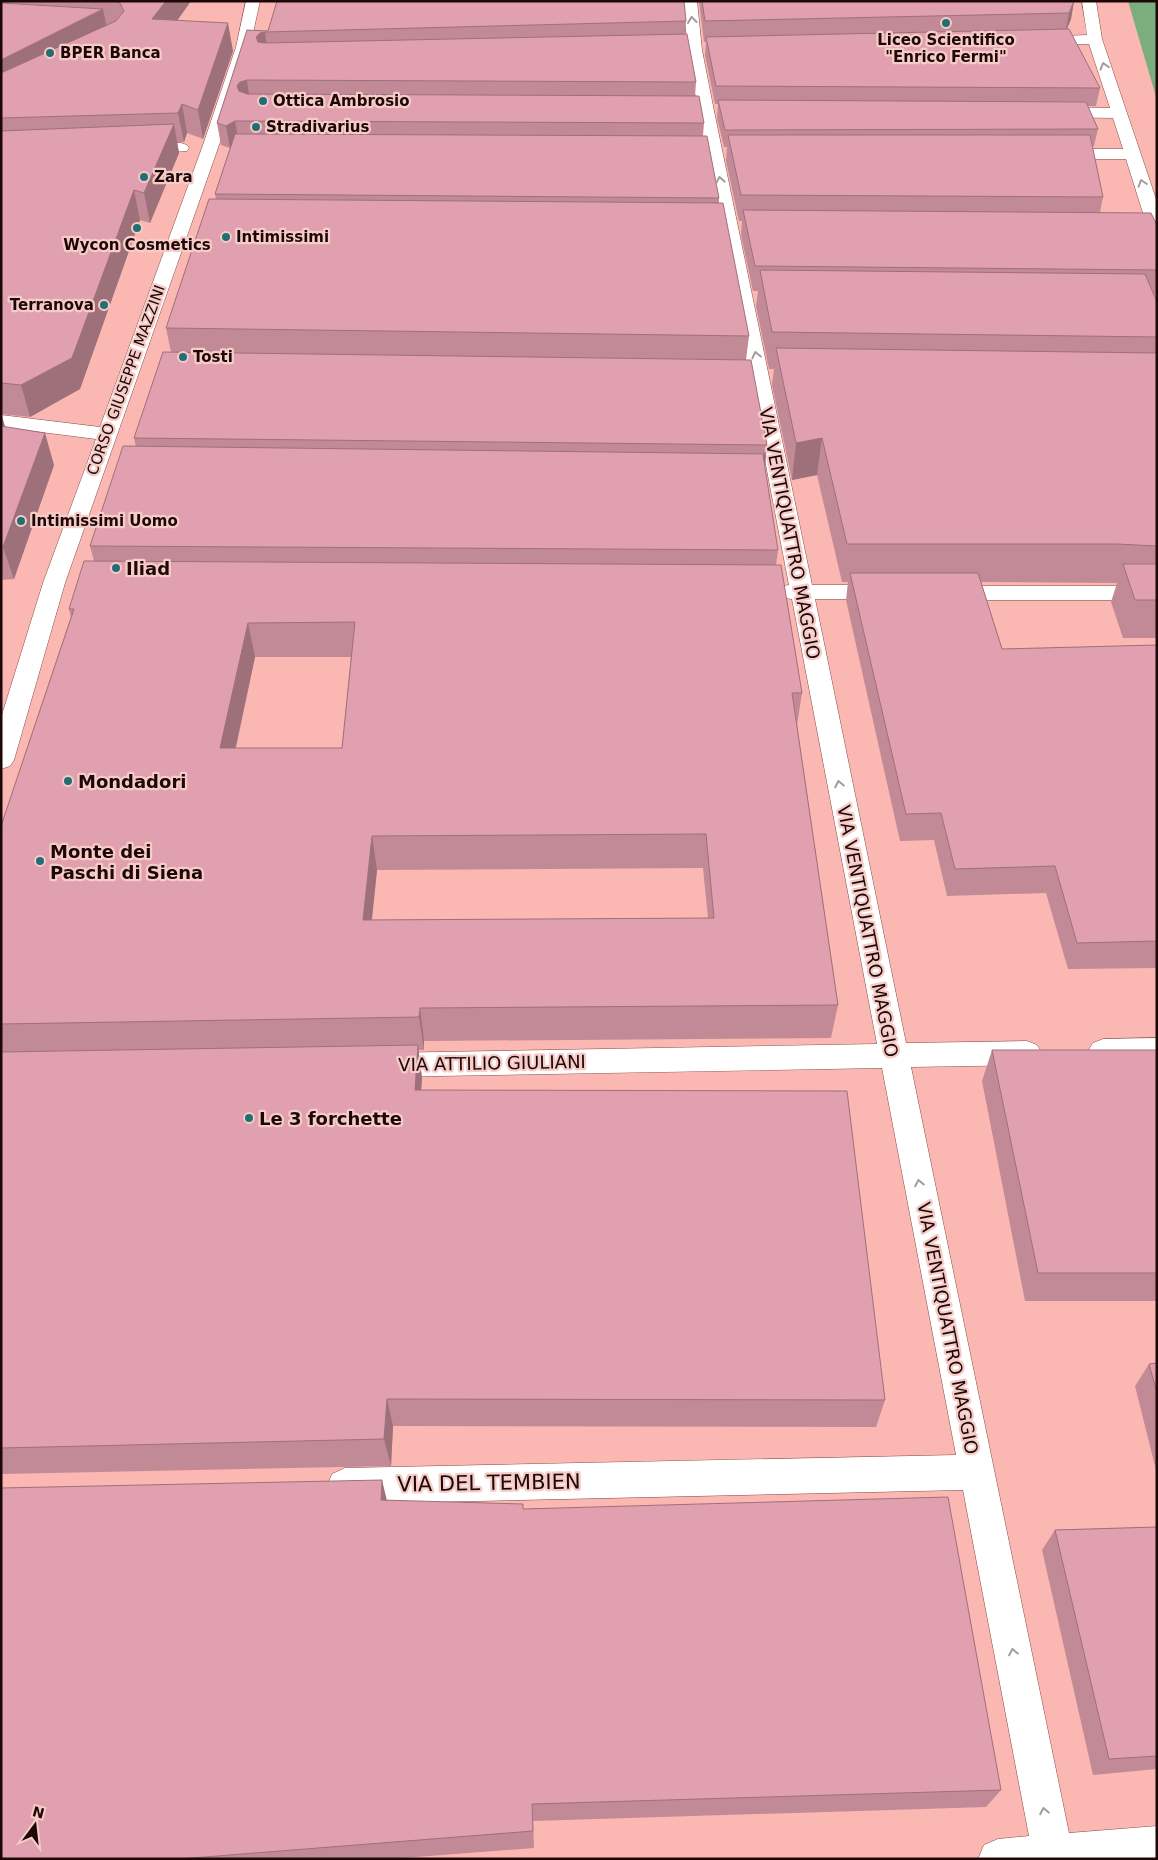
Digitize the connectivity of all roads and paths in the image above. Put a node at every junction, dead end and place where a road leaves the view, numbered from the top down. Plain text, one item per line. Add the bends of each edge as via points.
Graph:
1 (253, 1) edge
2 (690, 1) edge
3 (1089, 1) edge
4 (1095, 39) junction
5 (1025, 41) edge
6 (676, 50) edge
7 (700, 50) junction
8 (687, 110) edge
9 (706, 111) junction
10 (726, 111) edge
11 (1038, 112) edge
12 (1118, 112) junction
13 (182, 148) dead end
14 (125, 150) edge
15 (696, 152) edge
16 (719, 154) junction
17 (1043, 154) edge
18 (1132, 154) junction
19 (1157, 230) edge
20 (1137, 231) edge
21 (1, 421) edge
22 (107, 434) junction
23 (761, 592) edge
24 (801, 592) junction
25 (1157, 593) edge
26 (1, 760) edge
27 (1157, 1050) edge
28 (1049, 1052) edge
29 (1079, 1052) edge
30 (893, 1056) junction
31 (358, 1065) edge
32 (977, 1472) junction
33 (310, 1487) edge
34 (1157, 1846) edge
35 (1053, 1856) edge
36 (998, 1859) edge

1 - 22 street, CORSO GIUSEPPE MAZZINI via 244,47 211,145
7 -> 2 street, VIA VENTIQUATTRO MAGGIO
3 - 4 street
4 - 5 street
12 -> 4 street
6 - 7 street
7 - 9 street, VIA VENTIQUATTRO MAGGIO
8 - 9 street
9 - 10 street
9 - 16 street, VIA VENTIQUATTRO MAGGIO
11 - 12 street
12 - 18 street
13 - 14 street
15 - 16 street
24 -> 16 street, VIA VENTIQUATTRO MAGGIO via 770,478 754,298 730,228
17 - 18 street
19 -> 18 street
19 - 20 street
21 - 22 street
22 - 26 street, CORSO GIUSEPPE MAZZINI via 54,583
23 - 24 street
24 - 25 street
30 -> 24 street, VIA VENTIQUATTRO MAGGIO
27 - 29 street
28 - 30 street, VIA ATTILIO GIULIANI
30 - 31 street, VIA ATTILIO GIULIANI
32 -> 30 street, VIA VENTIQUATTRO MAGGIO
32 - 33 street, VIA DEL TEMBIEN
35 -> 32 street, VIA VENTIQUATTRO MAGGIO
34 - 35 street
35 - 36 street

